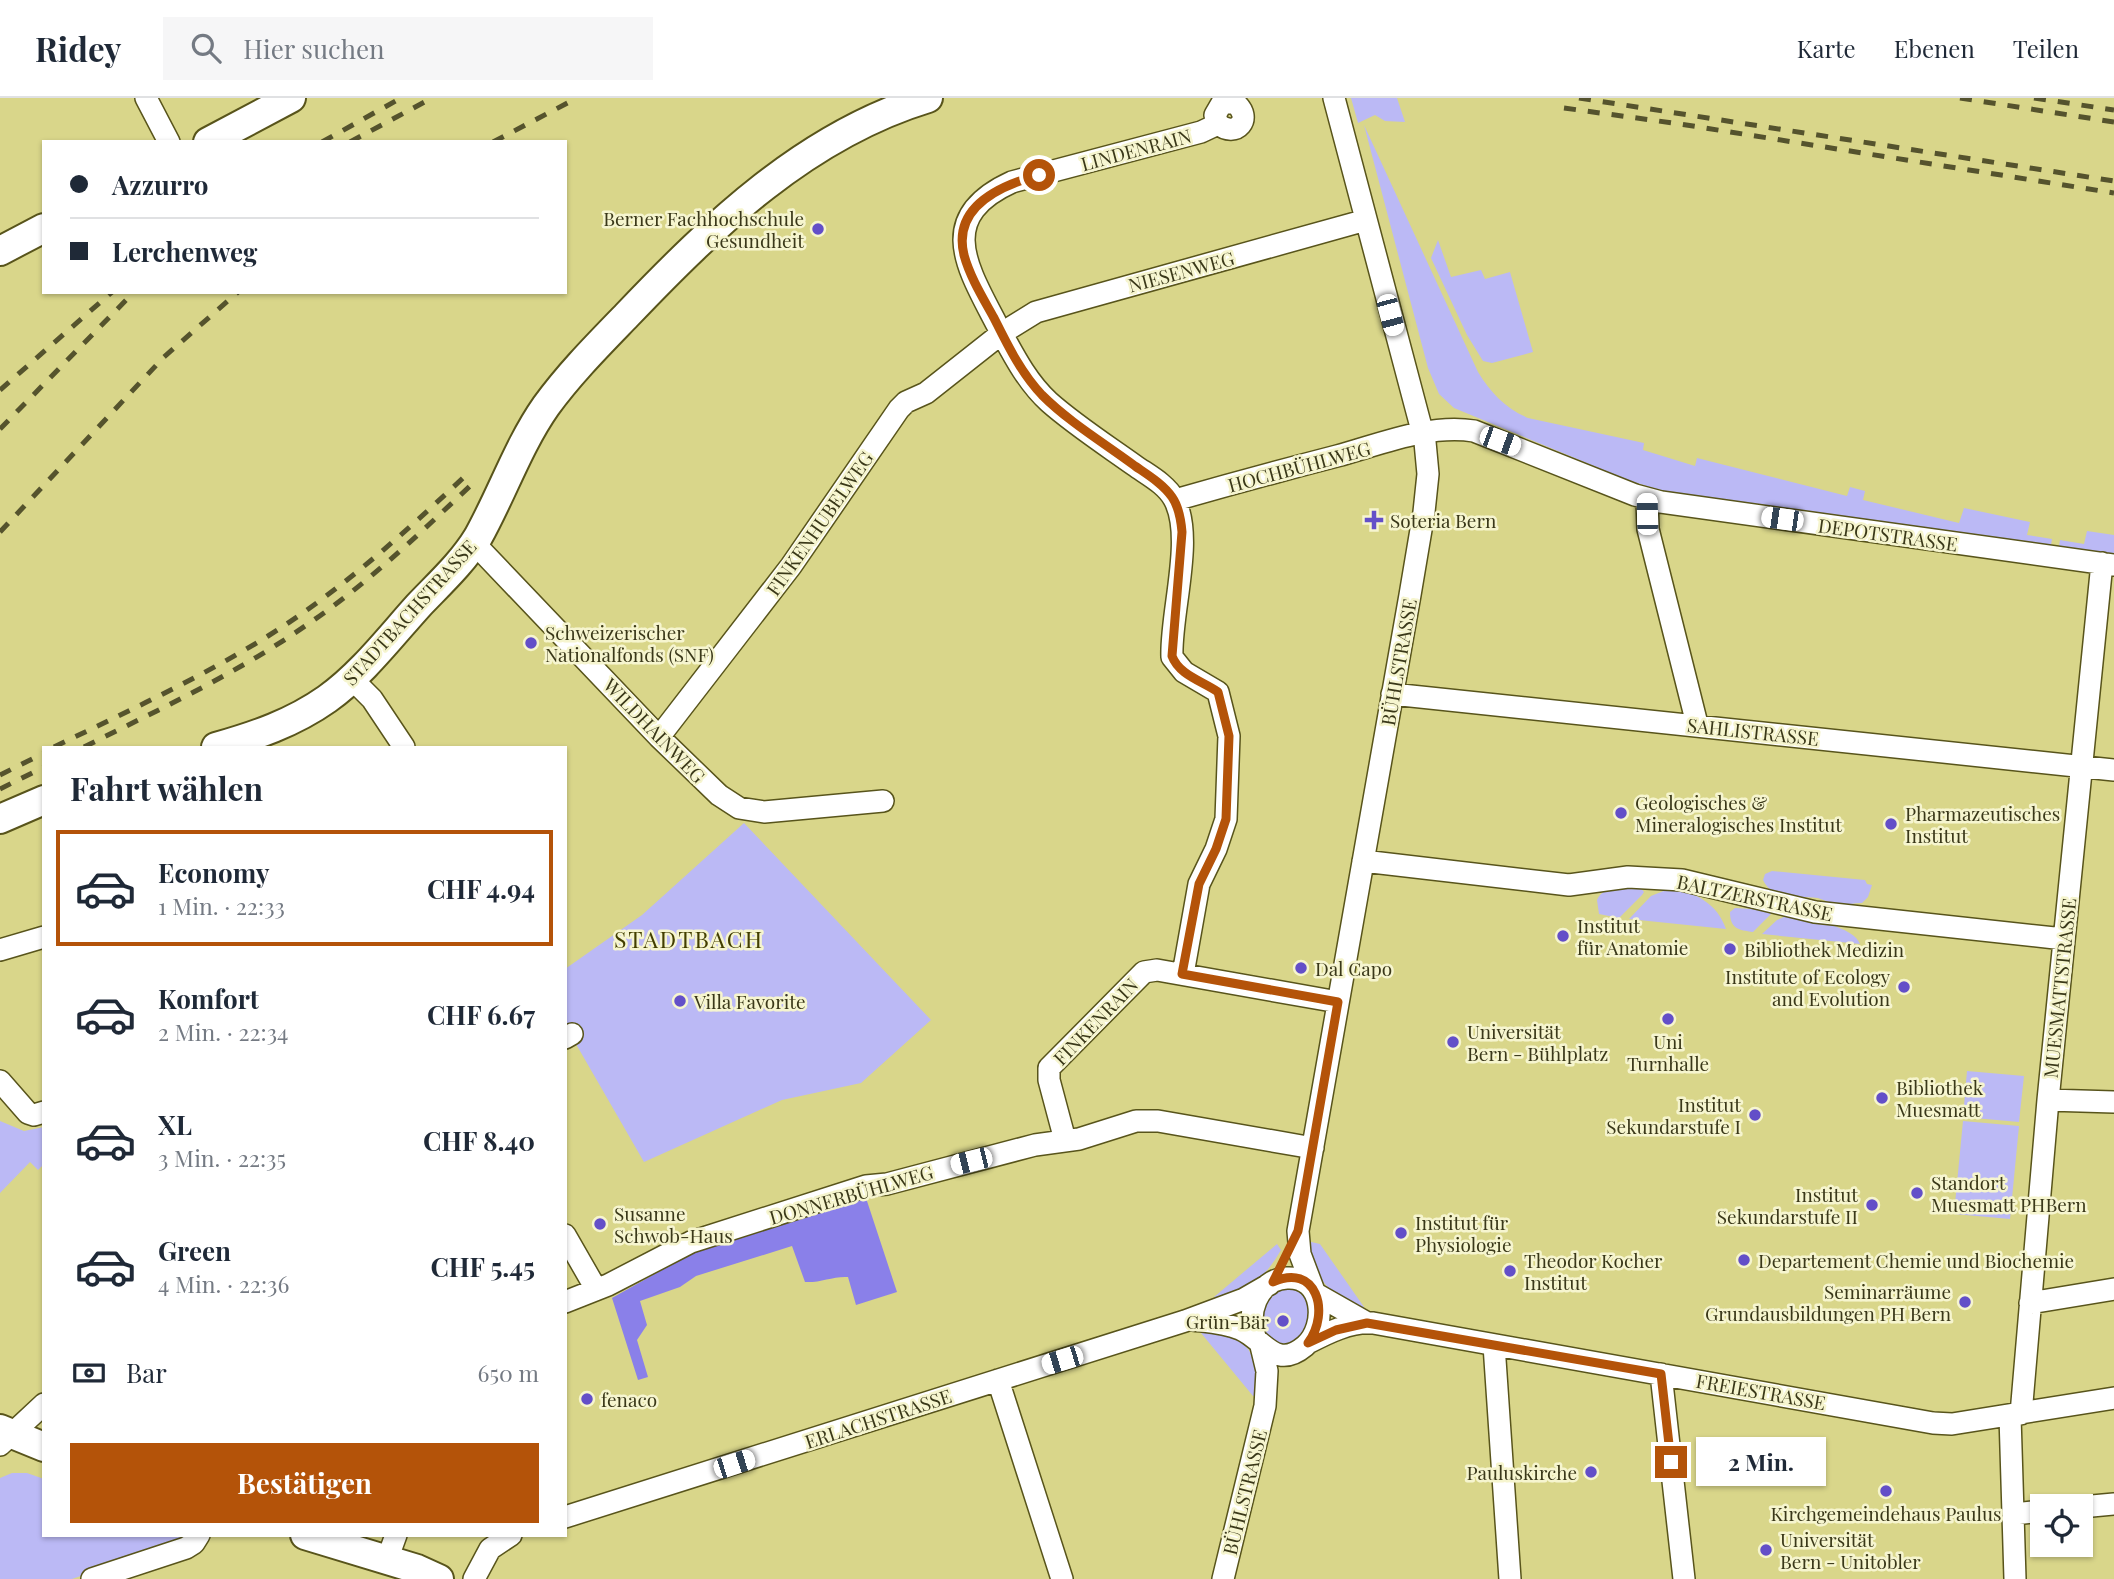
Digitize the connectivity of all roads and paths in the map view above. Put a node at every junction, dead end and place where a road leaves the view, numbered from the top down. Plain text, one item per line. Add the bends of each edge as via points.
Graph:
1 (146, 98) edge
2 (291, 98) edge
3 (928, 98) edge
4 (1334, 98) edge
5 (1218, 124) dead end
6 (168, 140) edge
7 (212, 140) edge
8 (1366, 220) junction
9 (42, 229) edge
10 (0, 251) edge
11 (1002, 333) junction
12 (1424, 433) junction
13 (1647, 499) junction
14 (1174, 500) junction
15 (474, 542) junction
16 (2108, 564) edge
17 (351, 678) junction
18 (1392, 694) junction
19 (1697, 724) junction
20 (659, 737) junction
21 (219, 746) edge
22 (403, 746) edge
23 (2080, 766) junction
24 (2114, 770) edge
25 (42, 801) edge
26 (883, 802) dead end
27 (0, 819) edge
28 (1363, 861) junction
29 (42, 938) edge
30 (2064, 939) junction
31 (0, 950) edge
32 (1182, 974) junction
33 (1338, 1002) junction
34 (0, 1080) edge
35 (2048, 1100) junction
36 (2114, 1102) edge
37 (42, 1113) edge
38 (1065, 1140) junction
39 (1313, 1147) junction
40 (1298, 1231) junction
41 (567, 1238) edge
42 (1271, 1283) junction
43 (596, 1289) junction
44 (2114, 1289) edge
45 (1315, 1292) junction
46 (567, 1301) edge
47 (2030, 1303) junction
48 (1191, 1319) junction
49 (1367, 1323) junction
50 (1258, 1343) junction
51 (1494, 1345) junction
52 (1303, 1347) junction
53 (1661, 1374) junction
54 (998, 1380) junction
55 (2114, 1398) edge
56 (1265, 1406) junction
57 (42, 1407) edge
58 (2016, 1415) junction
59 (3, 1436) edge
60 (42, 1446) edge
61 (2114, 1504) edge
62 (2093, 1506) edge
63 (2030, 1512) edge
64 (2014, 1514) junction
65 (567, 1516) edge
66 (198, 1537) edge
67 (318, 1537) edge
68 (508, 1537) edge
69 (391, 1547) edge
70 (92, 1579) edge
71 (439, 1579) edge
72 (474, 1579) edge
73 (1062, 1579) edge
74 (1223, 1579) edge
75 (1510, 1579) edge
76 (1684, 1579) edge
77 (2015, 1579) edge

1 - 6 street
2 - 7 main road
3 - 15 main road, STADTBACHSTRASSE via 867,123 800,160 733,212 655,286 545,408
4 - 8 street, BÜHLSTRASSE
5 - 11 street, LINDENRAIN via 1012,182 975,208 968,220 964,254
8 - 11 street, NIESENWEG via 1036,312
8 - 12 street, BÜHLSTRASSE
9 - 10 main road
11 - 14 street via 1050,403 1156,481
11 - 20 street, FINKENHUBELWEG via 899,409 791,566
12 - 13 street, DEPOTSTRASSE via 1474,431
12 - 14 street, HOCHBÜHLWEG
12 - 18 street, BÜHLSTRASSE via 1424,512
13 - 16 street, DEPOTSTRASSE
13 - 19 street via 1648,529
14 - 32 street via 1182,532 1172,656 1184,672 1218,692 1229,736 1226,819 1199,884
15 - 17 main road, STADTBACHSTRASSE
15 - 20 street, WILDHAINWEG
16 - 23 street, MUESMATTSTRASSE
17 - 21 main road, STADTBACHSTRASSE via 299,716
17 - 22 street via 372,699
18 - 19 street, SAHLISTRASSE
18 - 28 street, BÜHLSTRASSE
19 - 23 street, SAHLISTRASSE
20 - 26 street, WILDHAINWEG via 719,795 748,811
23 - 24 street, SAHLISTRASSE
23 - 30 street, MUESMATTSTRASSE
25 - 27 main road
28 - 30 street, BALTZERSTRASSE via 1569,885 1628,877 1682,880 1815,912
28 - 33 street, BÜHLSTRASSE
29 - 31 street
30 - 35 street, MUESMATTSTRASSE
32 - 33 street, FINKENRAIN
32 - 38 street, FINKENRAIN via 1152,970 1140,974 1053,1062 1049,1080
33 - 39 street, BÜHLSTRASSE
34 - 37 street via 28,1113
35 - 36 street
35 - 47 street, MUESMATTSTRASSE
38 - 39 street, DONNERBÜHLWEG via 1150,1120
38 - 43 street, DONNERBÜHLWEG via 866,1186 722,1231
39 - 40 street, BÜHLSTRASSE
40 - 42 street, BÜHLSTRASSE
40 - 45 street, BÜHLSTRASSE via 1300,1254
41 - 43 street
42 - 45 street via 1301,1280
42 - 48 street, ERLACHSTRASSE via 1244,1299
42 - 50 street via 1252,1311
43 - 46 street, DONNERBÜHLWEG
44 - 47 street
45 - 49 street, FREIESTRASSE
45 - 52 street via 1320,1321
47 - 58 street, MUESMATTSTRASSE
48 - 50 street, ERLACHSTRASSE via 1226,1324
48 - 54 street, ERLACHSTRASSE
49 - 51 street, FREIESTRASSE
49 - 52 street, FREIESTRASSE via 1336,1330
50 - 52 street via 1277,1354 1291,1354
50 - 56 street, BÜHLSTRASSE via 1267,1371
51 - 53 street, FREIESTRASSE
51 - 75 street
52 - 56 street, BÜHLSTRASSE via 1286,1365
53 - 58 street, FREIESTRASSE via 1933,1423
53 - 76 street
54 - 65 street, ERLACHSTRASSE
54 - 73 street
55 - 58 street, FREIESTRASSE
56 - 74 street, BÜHLSTRASSE
57 - 59 street
58 - 64 street, MUESMATTSTRASSE
59 - 60 main road
61 - 62 street
63 - 64 street
64 - 77 street, MUESMATTSTRASSE
66 - 70 street via 186,1548
67 - 69 main road
68 - 72 street via 490,1549
69 - 71 main road

